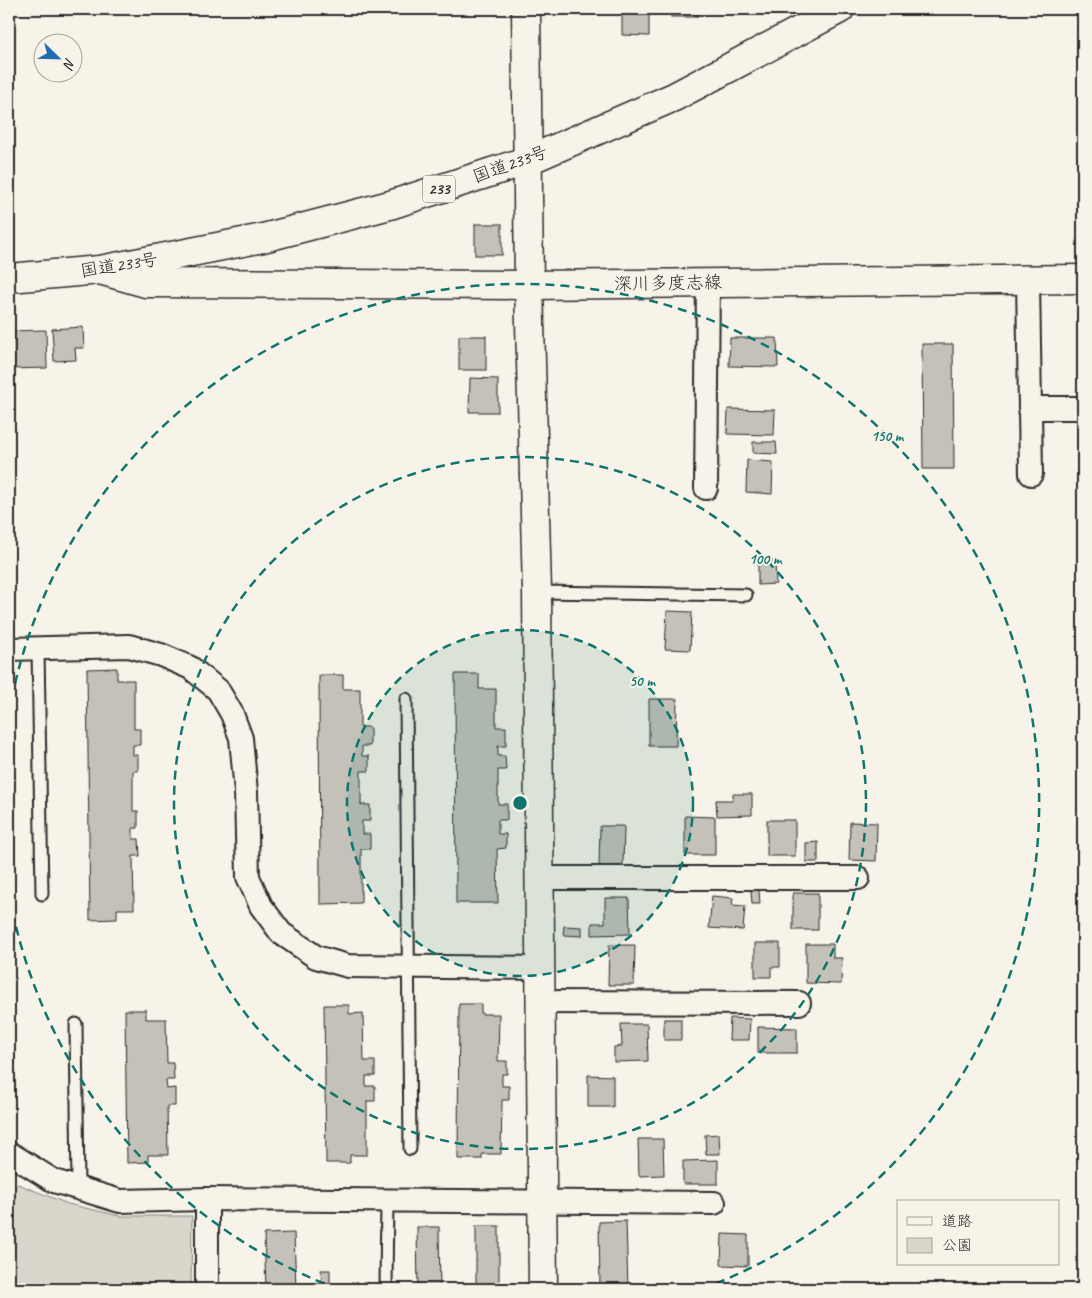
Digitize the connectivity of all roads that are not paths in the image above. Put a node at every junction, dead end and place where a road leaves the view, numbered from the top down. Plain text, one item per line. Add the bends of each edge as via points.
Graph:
1 (526, 9) edge
2 (840, 9) edge
3 (529, 160) junction
4 (100, 270) junction
5 (9, 278) edge
6 (1083, 279) edge
7 (1028, 280) junction
8 (708, 282) junction
9 (529, 285) junction
10 (1030, 408) junction
11 (1083, 408) edge
12 (1031, 474) dead end
13 (706, 488) dead end
14 (537, 592) junction
15 (746, 595) dead end
16 (9, 649) edge
17 (38, 649) junction
18 (406, 699) dead end
19 (539, 878) junction
20 (858, 878) dead end
21 (42, 894) dead end
22 (409, 966) junction
23 (540, 968) junction
24 (540, 1002) junction
25 (799, 1003) dead end
26 (76, 1024) dead end
27 (410, 1149) dead end
28 (10, 1157) edge
29 (78, 1188) junction
30 (207, 1199) junction
31 (386, 1200) junction
32 (542, 1200) junction
33 (714, 1203) dead end
34 (207, 1289) edge
35 (386, 1289) edge
36 (543, 1289) edge

1 - 3 main road
2 - 3 main road, 国道233号 / 233 via 674,98
3 - 4 main road, 国道233号 / 233 via 390,205 263,238
3 - 9 main road
4 - 5 main road, 国道233号 / 233
4 - 9 main road, 深川多度志線 via 146,283
6 - 7 main road, 深川多度志線
7 - 8 main road, 深川多度志線
7 - 10 street
8 - 9 main road, 深川多度志線
8 - 13 street
9 - 14 main road
10 - 11 street
10 - 12 street
14 - 15 lane
14 - 19 main road
16 - 17 street
17 - 21 lane
17 - 22 street via 129,646 191,668 218,690 242,738 248,877 260,906 281,933 316,957 348,966
18 - 22 lane
19 - 20 street
19 - 23 main road
22 - 23 street
22 - 27 lane
23 - 24 main road
24 - 25 street
24 - 32 main road
26 - 29 lane
28 - 29 street via 54,1181
29 - 30 street via 120,1201
30 - 31 street
30 - 34 street
31 - 32 street
31 - 35 lane
32 - 33 street
32 - 36 main road

